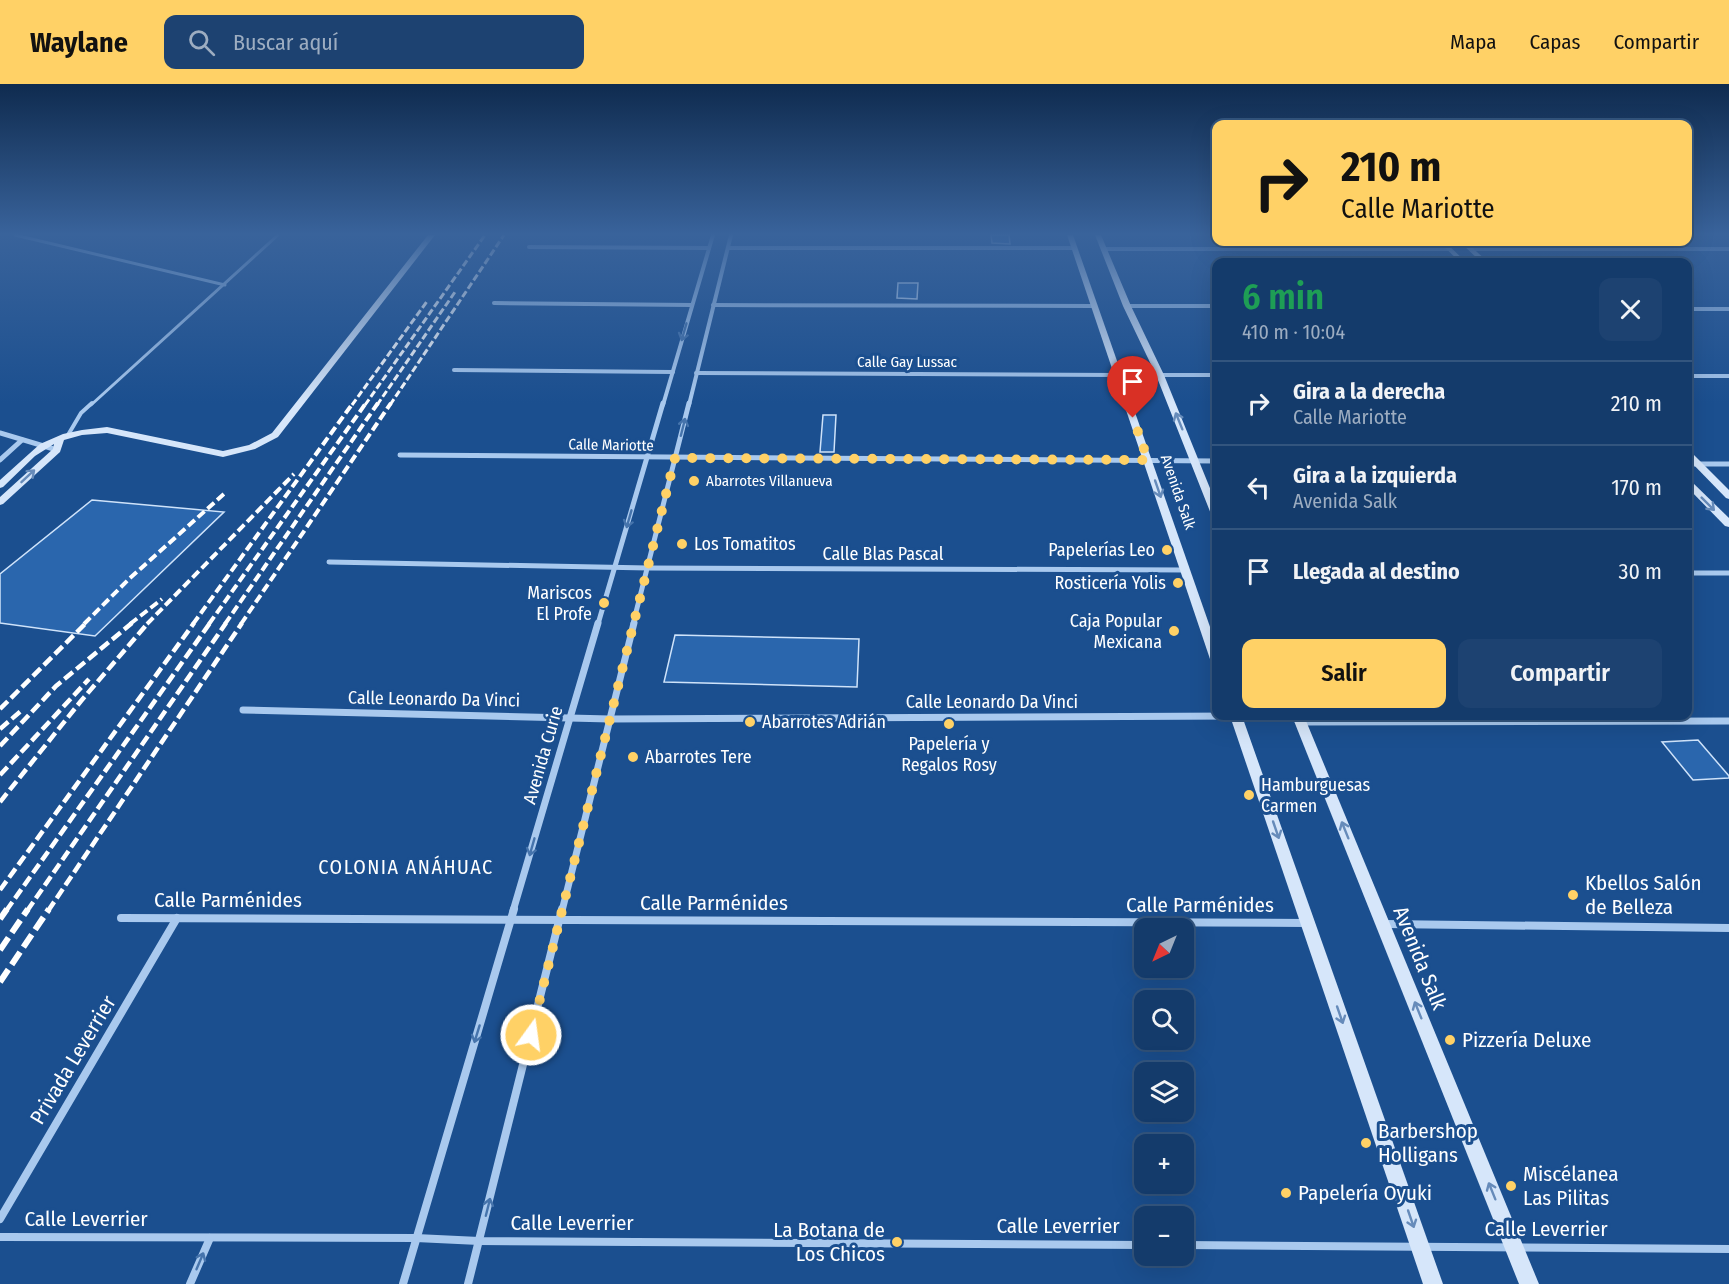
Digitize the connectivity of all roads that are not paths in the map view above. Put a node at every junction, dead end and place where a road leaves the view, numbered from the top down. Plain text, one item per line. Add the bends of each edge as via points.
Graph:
1 (218, 291) edge
2 (388, 291) edge
3 (696, 291) edge
4 (717, 291) edge
5 (1089, 291) edge
6 (1121, 291) edge
7 (494, 303) dead end
8 (692, 304) junction
9 (713, 305) junction
10 (1094, 306) junction
11 (1127, 306) junction
12 (1212, 306) edge
13 (1692, 309) edge
14 (1729, 309) edge
15 (454, 370) dead end
16 (673, 372) junction
17 (696, 373) junction
18 (1118, 375) junction
19 (1160, 375) junction
20 (1212, 375) edge
21 (1692, 376) edge
22 (1729, 376) edge
23 (0, 433) edge
24 (22, 440) junction
25 (62, 442) junction
26 (42, 447) junction
27 (400, 455) dead end
28 (647, 457) junction
29 (675, 458) junction
30 (0, 460) edge
31 (1148, 460) junction
32 (1195, 460) junction
33 (1212, 460) edge
34 (1692, 464) edge
35 (1729, 464) edge
36 (0, 485) edge
37 (1692, 487) edge
38 (1729, 496) edge
39 (0, 502) edge
40 (1212, 504) edge
41 (1729, 524) edge
42 (329, 562) dead end
43 (615, 567) junction
44 (648, 568) junction
45 (1186, 570) junction
46 (1692, 573) edge
47 (1729, 573) edge
48 (1212, 647) edge
49 (243, 710) dead end
50 (1212, 716) edge
51 (570, 717) junction
52 (610, 719) junction
53 (1237, 720) edge
54 (1300, 720) edge
55 (1514, 720) edge
56 (1729, 721) edge
57 (121, 918) dead end
58 (177, 918) junction
59 (511, 918) junction
60 (560, 920) junction
61 (1308, 923) junction
62 (1383, 924) junction
63 (1729, 928) edge
64 (0, 1220) edge
65 (0, 1237) edge
66 (210, 1238) junction
67 (416, 1238) junction
68 (479, 1241) junction
69 (1134, 1245) edge
70 (1194, 1245) edge
71 (1420, 1247) junction
72 (1514, 1247) junction
73 (1729, 1249) edge
74 (190, 1284) edge
75 (403, 1284) edge
76 (468, 1284) edge
77 (1433, 1284) edge
78 (1529, 1284) edge

1 - 25 lane via 81,413
2 - 25 main road via 275,435 252,447 223,454 107,430
3 - 8 street, Avenida Curie
4 - 9 street
5 - 10 main road, Avenida Salk
6 - 11 main road, Avenida Salk
7 - 8 street
8 -> 16 street, Avenida Curie
9 - 10 street
9 - 17 street
10 - 18 main road, Avenida Salk
11 - 12 street
11 - 19 main road, Avenida Salk
13 - 14 street
15 - 16 street
16 - 28 street, Avenida Curie
17 - 18 street, Calle Gay Lussac
29 -> 17 street
18 - 31 main road, Avenida Salk
19 - 20 street
32 -> 19 main road, Avenida Salk
21 - 22 street
23 - 24 street
24 - 26 street
24 - 30 street
25 - 26 main road
39 -> 25 main road
26 - 36 main road
27 - 28 street, Calle Mariotte
28 - 29 street, Calle Mariotte
28 -> 43 street, Avenida Curie
29 - 31 street, Calle Mariotte
29 - 44 street
31 - 32 street, Calle Mariotte
31 -> 45 main road, Avenida Salk
32 - 33 street, Calle Mariotte
32 - 40 main road, Avenida Salk
34 - 35 street
34 - 38 main road
37 -> 41 main road
42 - 43 street, Calle Blas Pascal
43 - 44 street, Calle Blas Pascal
43 - 51 street, Avenida Curie
44 - 45 street, Calle Blas Pascal
44 - 52 street
45 - 48 main road, Avenida Salk
46 - 47 street
49 - 51 street, Calle Leonardo Da Vinci
50 - 52 street, Calle Leonardo Da Vinci
51 - 52 street, Calle Leonardo Da Vinci
51 -> 59 street, Avenida Curie
52 - 60 street
53 -> 61 main road
62 -> 54 main road, Avenida Salk
55 - 56 street
57 - 58 street, Calle Parménides
58 - 59 street, Calle Parménides
58 - 64 street, Privada Leverrier
59 - 60 street, Calle Parménides
59 -> 67 street, Avenida Curie
60 - 61 street, Calle Parménides
68 -> 60 street
61 -> 71 main road
62 - 63 street
72 -> 62 main road, Avenida Salk
65 - 66 street, Calle Leverrier
66 - 67 street, Calle Leverrier
74 -> 66 street
67 - 68 street, Calle Leverrier
67 - 75 street, Avenida Curie
68 - 69 street, Calle Leverrier
68 - 76 street
70 - 71 street, Calle Leverrier
71 - 72 street, Calle Leverrier
71 - 77 main road
72 - 73 street, Calle Leverrier
72 - 78 main road, Avenida Salk

